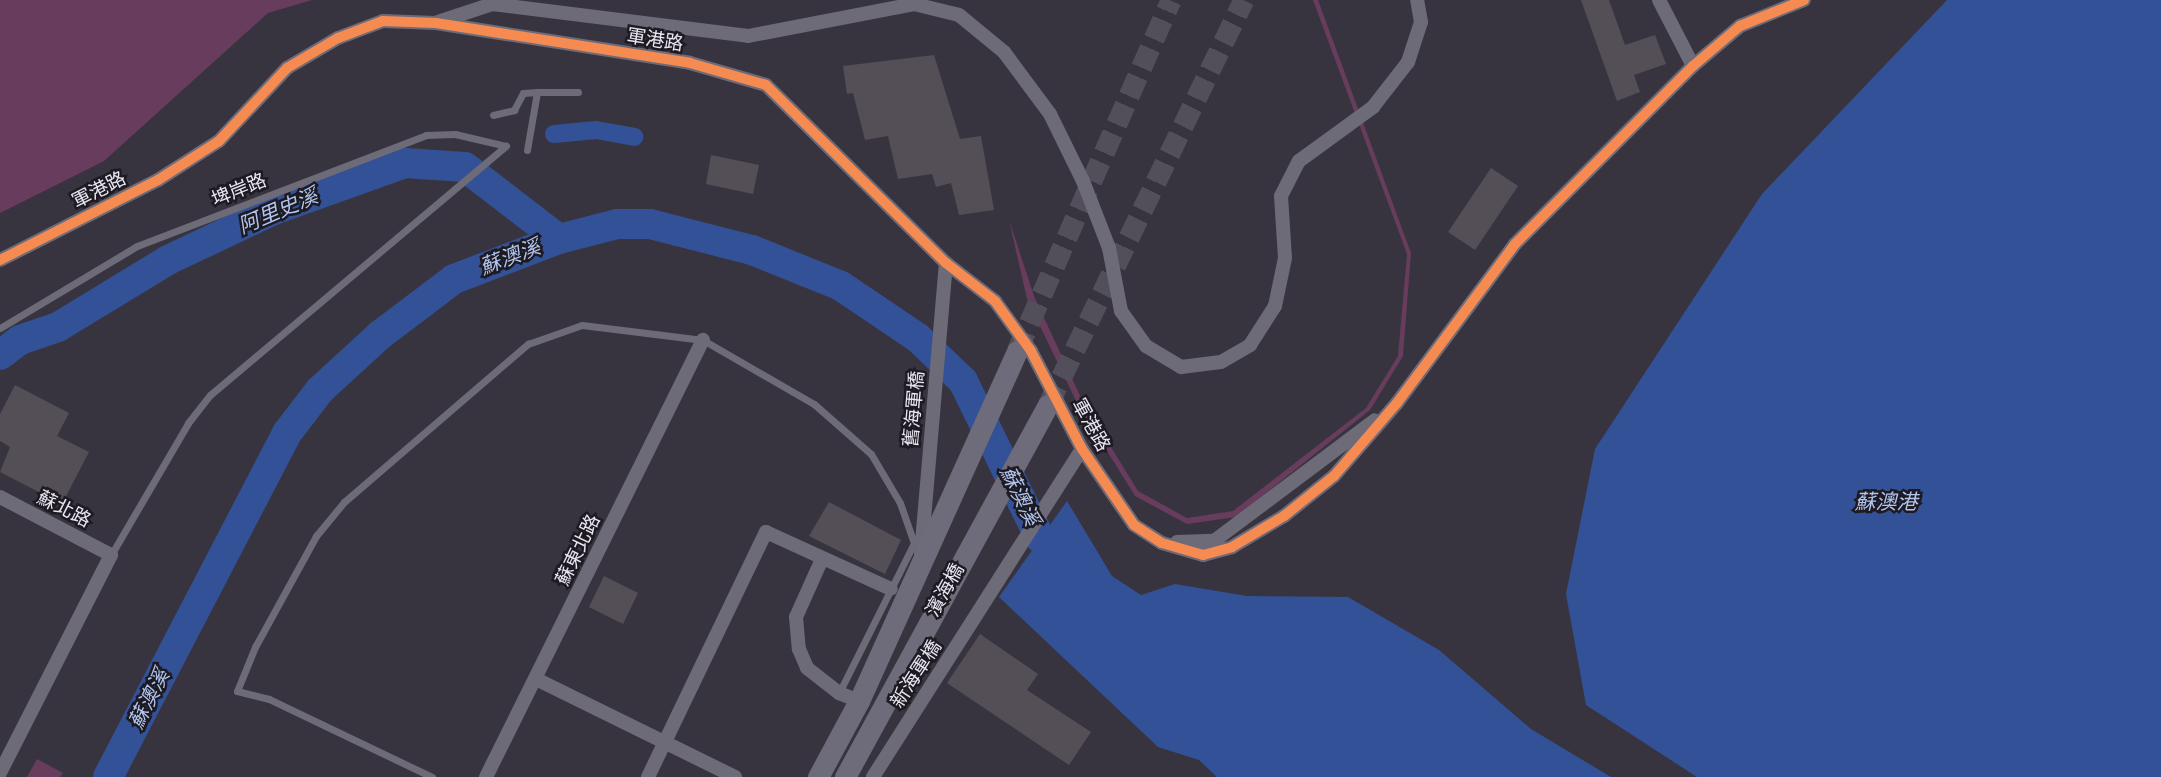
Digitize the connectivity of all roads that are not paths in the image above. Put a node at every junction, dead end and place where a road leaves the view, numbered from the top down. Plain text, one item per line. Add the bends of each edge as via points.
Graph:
1 (1417, 0) edge
2 (1659, 0) edge
3 (1804, 0) edge
4 (436, 23) junction
5 (1693, 66) junction
6 (537, 92) junction
7 (579, 92) dead end
8 (493, 115) dead end
9 (527, 150) dead end
10 (0, 260) edge
11 (946, 263) junction
12 (0, 328) edge
13 (703, 340) junction
14 (1017, 351) tunnel mouth
15 (1397, 403) junction
16 (1048, 405) tunnel mouth
17 (1083, 449) junction
18 (4, 499) edge
19 (0, 515) edge
20 (1162, 543) junction
21 (111, 555) junction
22 (920, 558) junction
23 (822, 559) junction
24 (891, 589) junction
25 (536, 678) junction
26 (839, 693) junction
27 (859, 701) junction
28 (664, 744) junction
29 (0, 772) edge
30 (432, 777) edge
31 (486, 777) edge
32 (648, 777) edge
33 (735, 777) edge
34 (818, 777) edge
35 (845, 777) edge
36 (873, 777) edge

1 - 4 street via 1420,22 1408,62 1373,107 1299,161 1281,196 1285,258 1275,306 1250,345 1221,362 1181,367 1146,346 1121,311 1109,248 1050,114 1004,52 959,15 914,4 748,36 492,4
2 - 5 street
3 - 5 street via 1740,26
4 - 10 street, 軍港路 via 383,21 338,38 287,68 219,141 158,180
4 - 11 street, 軍港路 via 690,63 766,85
5 - 15 street via 1515,244
6 - 7 lane
6 - 8 lane via 523,93 514,110
6 - 9 lane
11 - 17 street, 軍港路 via 995,302 1031,351
11 - 22 street, 舊海軍橋
12 - 21 lane, 埤岸路 via 137,246 426,135 455,134 506,146 210,395 188,423
13 - 24 lane via 814,404 871,454 900,503 914,543
13 - 25 street, 蘇東北路
13 - 30 lane via 582,325 528,345 344,502 316,536 255,647 237,691 269,699
14 - 22 main road
15 - 20 street via 1214,541
15 - 20 street, 軍港路 via 1334,476 1284,516 1232,547 1203,555
16 - 35 main road, 濱海橋
17 - 20 street, 軍港路 via 1134,525
17 - 36 street, 新海軍橋
18 - 19 street
18 - 21 street, 蘇北路
21 - 29 street
22 - 27 main road
23 - 24 street
23 - 26 street via 796,617 799,649 807,668
23 - 28 street via 766,531
24 - 26 lane
25 - 28 street
25 - 31 street, 蘇東北路
26 - 27 street
27 - 34 main road
28 - 32 street
28 - 33 street

